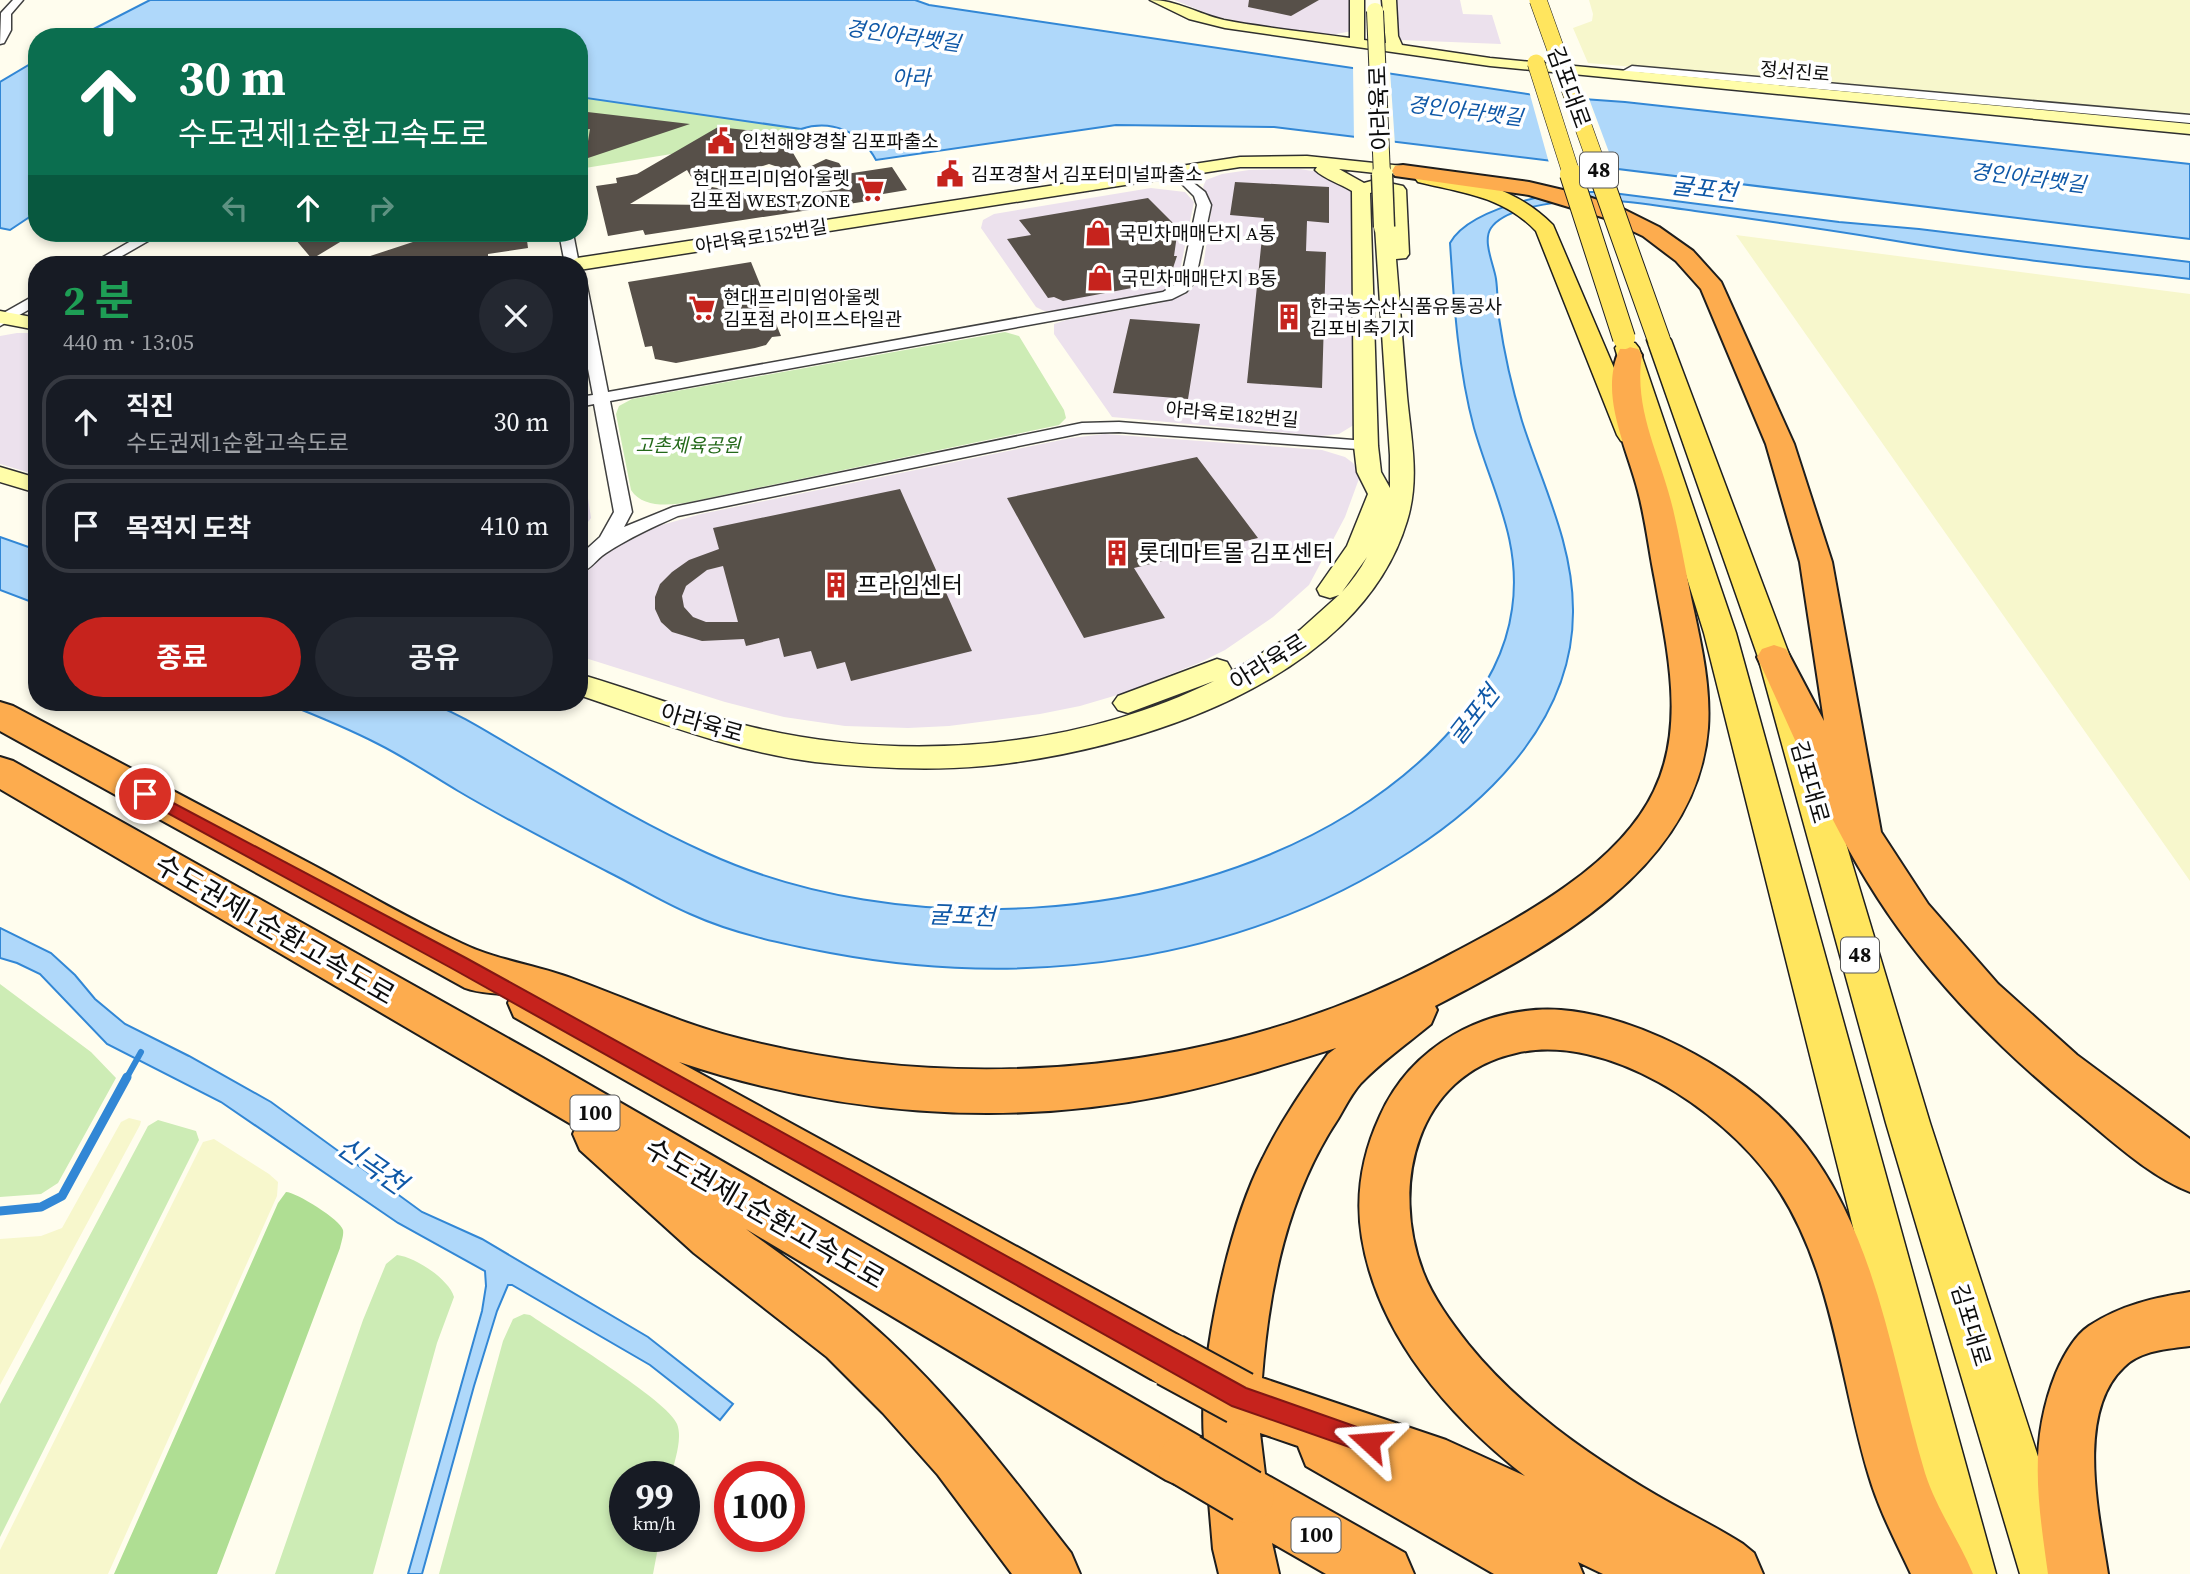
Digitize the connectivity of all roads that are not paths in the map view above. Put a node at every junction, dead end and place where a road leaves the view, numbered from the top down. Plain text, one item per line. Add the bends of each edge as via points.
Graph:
1 (18, 0) edge
2 (1157, 0) edge
3 (1163, 0) edge
4 (1389, 0) edge
5 (1538, 0) edge
6 (1367, 4) edge
7 (1358, 39) junction
8 (1528, 39) dead end
9 (0, 41) edge
10 (1394, 43) junction
11 (1621, 75) junction
12 (2190, 119) edge
13 (2190, 129) edge
14 (1295, 165) junction
15 (1404, 173) junction
16 (1181, 177) junction
17 (1360, 194) junction
18 (138, 242) edge
19 (149, 242) edge
20 (113, 256) edge
21 (123, 256) edge
22 (588, 262) edge
23 (588, 271) edge
24 (1637, 344) junction
25 (588, 378) edge
26 (590, 400) edge
27 (1366, 446) junction
28 (0, 474) edge
29 (28, 483) edge
30 (0, 487) edge
31 (1654, 492) junction
32 (1390, 494) junction
33 (28, 496) edge
34 (622, 498) junction
35 (673, 512) junction
36 (588, 543) edge
37 (601, 548) junction
38 (588, 559) edge
39 (1720, 633) junction
40 (1774, 657) junction
41 (588, 672) edge
42 (588, 687) edge
43 (0, 715) edge
44 (0, 771) edge
45 (1861, 832) junction
46 (460, 963) junction
47 (1472, 965) junction
48 (527, 1073) junction
49 (2190, 1167) edge
50 (2190, 1319) edge
51 (1240, 1398) junction
52 (1707, 1570) edge
53 (1050, 1574) edge
54 (1249, 1574) edge
55 (1384, 1574) edge
56 (1553, 1574) edge
57 (1943, 1574) edge
58 (1968, 1574) edge
59 (2048, 1574) edge
60 (2078, 1574) edge

1 - 9 street via 6,13 6,30
2 - 7 street via 1225,24
3 - 7 street via 1216,20
4 - 10 street
5 - 24 main road, 김포대로 / 48, bridge
6 - 7 street
6 - 32 street, 아라육로, bridge via 1381,432
7 - 10 street, 정서진로
8 - 24 main road, 김포대로 / 48, bridge
10 - 11 street, 정서진로
11 - 12 street via 1632,69
11 - 13 street, 정서진로
14 - 15 street, 아라육로152번길
14 - 16 street, 아라육로152번길
14 - 17 street via 1334,173 1357,185
15 - 22 street, 아라육로152번길 via 1307,161 1240,162
15 - 31 main road via 1504,198 1540,222 1560,259
15 - 45 highway via 1534,190 1577,201 1635,224 1671,245 1704,275 1780,444 1816,562
16 - 23 street, 아라육로152번길
16 - 26 street via 1204,205 1188,282 1174,293
17 - 27 street
17 - 32 street via 1364,187 1375,185 1398,192 1400,293 1416,438 1412,479
18 - 20 street
19 - 21 street
24 - 31 highway via 1624,378
24 - 39 main road, 김포대로 / 48
24 - 40 main road, 김포대로 / 48
25 - 26 street
26 - 34 street
26 - 36 street via 607,517
27 - 32 street via 1370,472
27 - 35 street, 아라육로182번길 via 1094,426
28 - 29 street
30 - 33 street
31 - 39 main road via 1679,557
31 - 47 highway via 1686,656 1691,716 1681,773 1660,814 1630,856 1608,877
32 - 41 street, 아라육로 via 1352,561 1319,601 1290,625 1192,681 1045,726 918,740 822,735 741,719
32 - 42 street, 아라육로 via 1382,554 1347,601 1311,635 1262,669 1209,697 1077,739 985,754 863,755 735,733
34 - 35 street via 641,508
34 - 37 street via 619,522
35 - 37 street via 641,524
37 - 38 street
39 - 58 main road, 김포대로 / 48
40 - 45 highway
40 - 59 main road, 김포대로 / 48 via 1908,1123
43 - 46 highway
44 - 48 highway, 수도권제1순환고속도로 / 100
45 - 49 highway via 1908,909 1984,1002 2084,1091
46 - 47 highway via 568,996 660,1035 799,1074 885,1086 972,1090 1065,1088 1160,1076 1252,1055 1364,1018
46 - 51 highway, bridge
47 - 54 highway via 1344,1069 1306,1125 1279,1177 1255,1251 1242,1316 1231,1421
48 - 53 highway via 712,1235 846,1338 958,1455
48 - 55 highway, 수도권제1순환고속도로 / 100, bridge
50 - 60 highway via 2127,1332 2102,1349 2072,1397 2065,1434
51 - 52 highway via 1446,1469
51 - 56 highway
52 - 57 highway via 1523,1440 1459,1376 1420,1320 1397,1273 1383,1217 1394,1131 1418,1091 1442,1066 1478,1044 1509,1034 1547,1030 1632,1045 1718,1092 1788,1161 1821,1212 1902,1490

